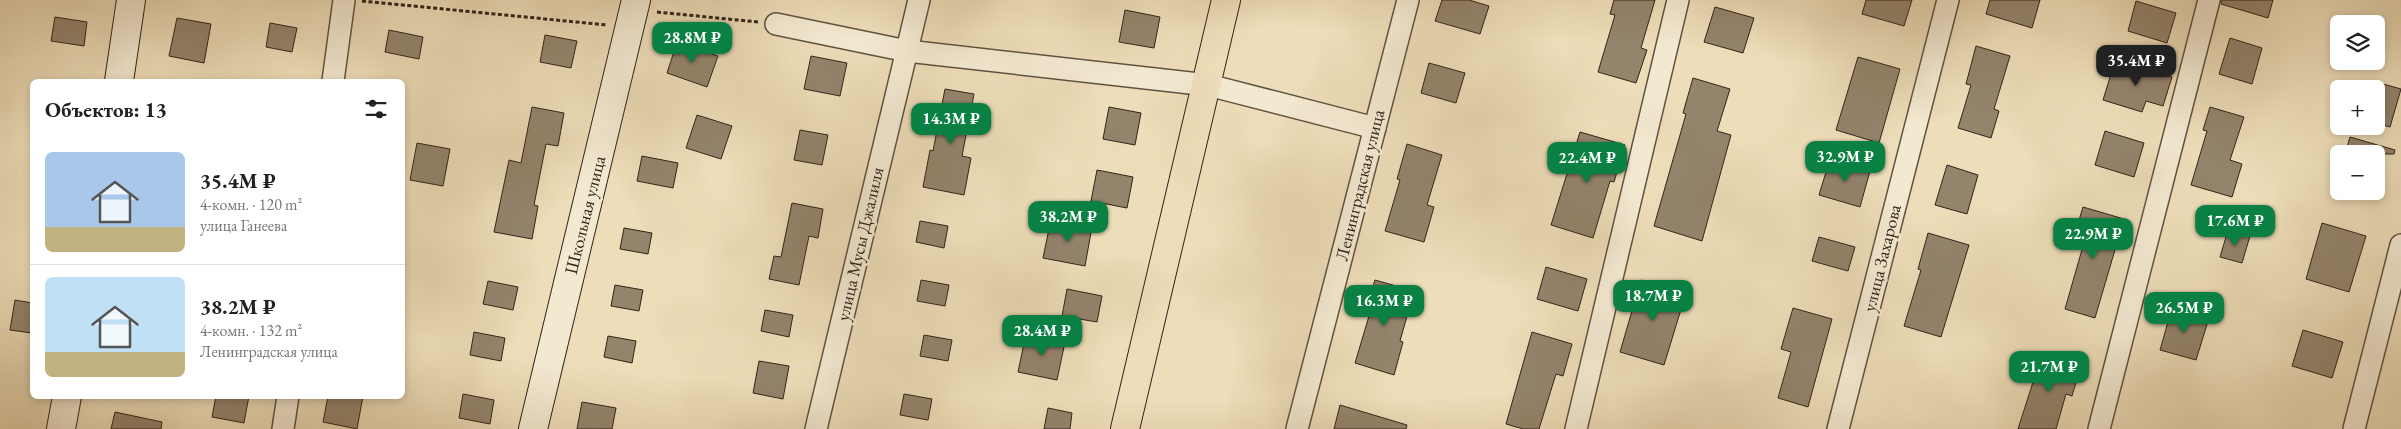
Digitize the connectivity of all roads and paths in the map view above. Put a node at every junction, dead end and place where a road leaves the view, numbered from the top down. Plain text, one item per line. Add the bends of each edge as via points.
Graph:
1 (131, 0) edge
2 (352, 0) edge
3 (919, 0) edge
4 (1226, 0) edge
5 (1408, 0) edge
6 (1678, 0) edge
7 (1948, 0) edge
8 (2209, 0) edge
9 (633, 13) edge
10 (776, 24) joint
11 (907, 50) junction
12 (119, 79) edge
13 (333, 79) edge
14 (1208, 85) junction
15 (1375, 128) junction
16 (2401, 245) edge
17 (66, 399) edge
18 (288, 399) edge
19 (61, 429) edge
20 (283, 429) edge
21 (533, 429) edge
22 (816, 429) edge
23 (1125, 429) edge
24 (1297, 429) edge
25 (1576, 429) edge
26 (1838, 429) edge
27 (2098, 429) edge
28 (2354, 429) edge

1 - 12 street
2 - 9 path
2 - 13 street
3 - 11 street, улица Мусы Джалиля
4 - 14 main road
5 - 15 street, Ленинградская улица
6 - 25 street
7 - 26 street, улица Захарова
8 - 27 street
9 - 10 path
9 - 21 street, Школьная улица
10 - 11 street
11 - 14 street
11 - 22 street, улица Мусы Джалиля
14 - 15 street
14 - 23 main road
15 - 24 street, Ленинградская улица
16 - 28 street
17 - 19 street
18 - 20 street

